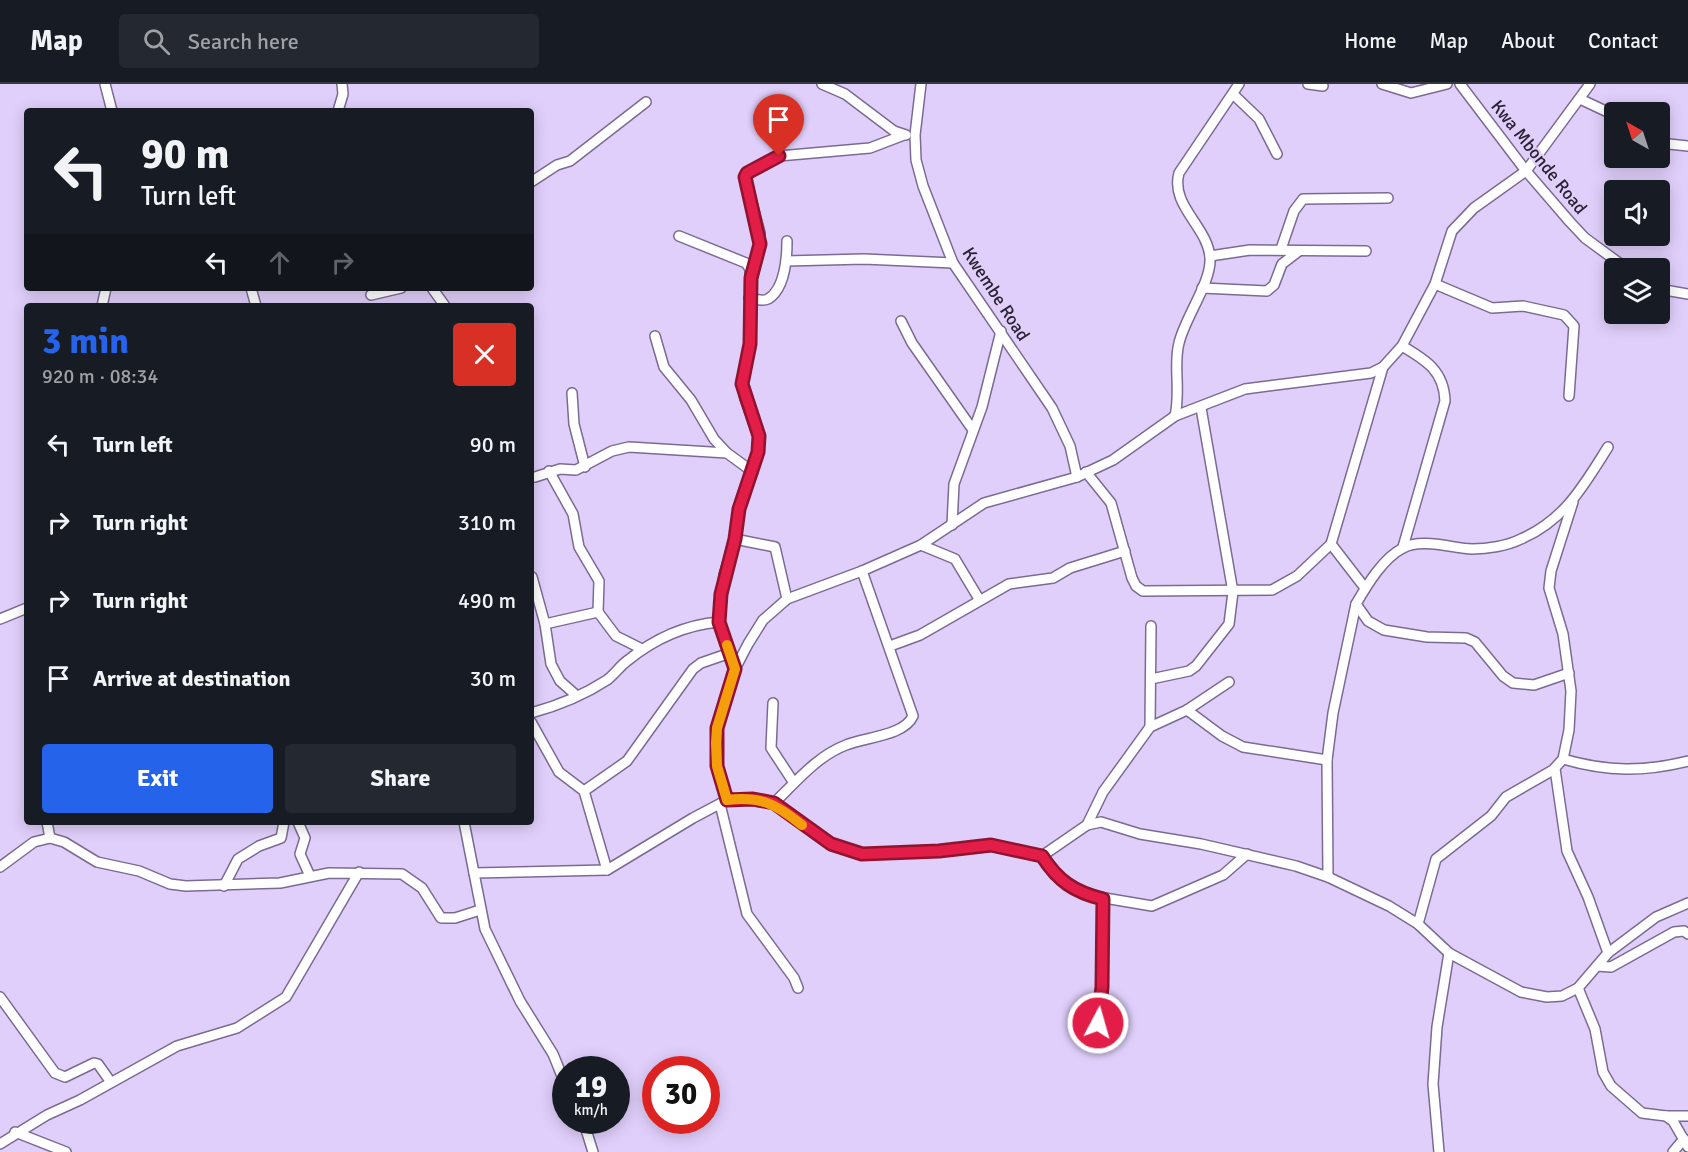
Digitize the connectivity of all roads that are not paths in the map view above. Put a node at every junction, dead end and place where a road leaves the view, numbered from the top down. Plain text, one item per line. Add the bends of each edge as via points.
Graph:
1 (105, 84) edge
2 (342, 84) edge
3 (822, 84) edge
4 (921, 84) edge
5 (1239, 84) edge
6 (1308, 84) edge
7 (1382, 84) edge
8 (1447, 84) edge
9 (1460, 84) edge
10 (1590, 84) edge
11 (1323, 86) dead end
12 (1234, 95) junction
13 (1580, 99) junction
14 (646, 102) dead end
15 (111, 108) edge
16 (339, 108) edge
17 (1604, 110) edge
18 (904, 135) junction
19 (915, 135) junction
20 (1670, 144) edge
21 (1688, 146) edge
22 (1277, 154) dead end
23 (1526, 171) junction
24 (534, 180) edge
25 (1388, 198) dead end
26 (679, 236) dead end
27 (787, 241) dead end
28 (1281, 249) junction
29 (1299, 251) junction
30 (1366, 251) dead end
31 (1210, 256) junction
32 (1612, 258) edge
33 (786, 261) junction
34 (953, 263) junction
35 (751, 278) junction
36 (1435, 284) junction
37 (1202, 288) junction
38 (388, 291) edge
39 (434, 291) edge
40 (1670, 291) edge
41 (1688, 294) edge
42 (370, 295) dead end
43 (749, 298) junction
44 (444, 303) edge
45 (901, 321) dead end
46 (1001, 331) junction
47 (655, 336) dead end
48 (1402, 346) junction
49 (1383, 367) junction
50 (572, 393) dead end
51 (1569, 396) dead end
52 (1201, 408) junction
53 (1175, 416) junction
54 (973, 430) junction
55 (1608, 447) dead end
56 (727, 453) junction
57 (585, 467) junction
58 (549, 471) junction
59 (753, 472) junction
60 (1081, 475) junction
61 (535, 477) dead end
62 (1573, 501) junction
63 (952, 525) junction
64 (735, 539) junction
65 (1331, 544) junction
66 (921, 545) junction
67 (1403, 547) junction
68 (1125, 551) junction
69 (862, 571) junction
70 (534, 584) edge
71 (1365, 588) junction
72 (1233, 592) junction
73 (787, 599) junction
74 (979, 599) junction
75 (1356, 604) junction
76 (24, 609) edge
77 (598, 612) junction
78 (0, 619) edge
79 (719, 622) junction
80 (545, 624) junction
81 (1151, 626) dead end
82 (890, 646) junction
83 (642, 649) junction
84 (730, 653) junction
85 (735, 669) junction
86 (1569, 673) junction
87 (1151, 679) junction
88 (1229, 682) dead end
89 (577, 696) junction
90 (773, 703) dead end
91 (1187, 710) junction
92 (534, 712) edge
93 (534, 727) edge
94 (1150, 727) junction
95 (1563, 759) junction
96 (1327, 760) junction
97 (1688, 761) edge
98 (1555, 769) junction
99 (794, 783) junction
100 (584, 791) junction
101 (724, 802) junction
102 (774, 803) junction
103 (47, 825) edge
104 (283, 825) edge
105 (299, 825) edge
106 (465, 825) edge
107 (1087, 825) junction
108 (50, 838) junction
109 (1247, 854) junction
110 (1042, 856) junction
111 (0, 867) edge
112 (607, 870) junction
113 (359, 872) junction
114 (474, 873) junction
115 (310, 876) junction
116 (1328, 877) junction
117 (224, 885) junction
118 (1103, 899) junction
119 (1688, 903) edge
120 (480, 910) junction
121 (1418, 924) junction
122 (1688, 934) edge
123 (1449, 953) junction
124 (1608, 953) junction
125 (1597, 966) junction
126 (798, 988) dead end
127 (1578, 988) junction
128 (0, 997) edge
129 (1096, 1041) dead end
130 (554, 1056) edge
131 (110, 1082) junction
132 (1666, 1116) junction
133 (1688, 1116) edge
134 (15, 1132) junction
135 (587, 1134) edge
136 (0, 1143) edge
137 (1687, 1145) edge
138 (66, 1152) edge
139 (593, 1152) edge
140 (1439, 1152) edge
141 (1673, 1152) edge

1 - 15 street
2 - 16 street via 344,94
3 - 18 street via 845,94
4 - 19 street, Kwembe Road
5 - 12 street
6 - 11 street
7 - 8 street via 1411,93
9 - 23 street, Kwa Mbonde Road
10 - 13 street
12 - 22 street via 1259,119
12 - 31 street via 1177,181 1181,201
13 - 17 street
13 - 23 street
14 - 24 street via 570,161
18 - 19 street
18 - 35 street via 870,148 779,156 747,173 760,244
19 - 34 street, Kwembe Road via 923,186
20 - 21 street
23 - 32 street, Kwa Mbonde Road via 1585,238
23 - 36 street via 1464,217 1452,231
25 - 28 street via 1303,199 1294,211
26 - 35 street via 746,263
27 - 33 street
28 - 29 street
28 - 31 street
29 - 30 street
29 - 37 street via 1282,264 1274,285 1267,291
31 - 37 street
33 - 34 street
33 - 43 street via 772,295 763,300
34 - 46 street, Kwembe Road
35 - 43 street
36 - 48 street
36 - 51 street via 1492,308 1523,306 1571,320 1574,326
37 - 53 street via 1178,345 1180,387
38 - 42 street
39 - 44 street
40 - 41 street
43 - 59 street via 750,344 742,384 759,436
45 - 54 street
46 - 54 street
46 - 60 street, Kwembe Road via 1052,408
47 - 56 street via 664,367
48 - 49 street
48 - 67 street via 1429,361 1444,388 1445,401
49 - 52 street via 1360,374 1245,389
49 - 65 street
50 - 57 street via 574,424
52 - 53 street
52 - 72 street
53 - 60 street via 1113,460
54 - 63 street via 954,484
55 - 62 street
56 - 57 street via 629,447 612,451
56 - 59 street
57 - 58 street
58 - 61 street
58 - 77 street via 573,514 579,547 599,581
59 - 64 street via 739,509
60 - 63 street via 995,499
60 - 68 street via 1111,503
62 - 67 street via 1521,540 1474,549
62 - 86 street via 1549,588 1563,634
63 - 66 street
64 - 73 street via 776,547
64 - 79 street via 724,575
65 - 71 street
65 - 72 street via 1283,585 1272,590
66 - 69 street
66 - 74 street via 955,560
67 - 71 street
68 - 72 street via 1132,578 1143,591
68 - 74 street via 1070,568 1053,578 1009,584
69 - 73 street
69 - 82 street
70 - 80 street
71 - 75 street
72 - 87 street via 1229,624 1197,666
73 - 85 street via 763,620
74 - 82 street via 920,635
75 - 86 street via 1368,621 1384,630 1475,642 1513,683 1534,685
75 - 96 street
76 - 78 street
77 - 80 street
77 - 83 street via 616,636
79 - 83 street via 682,628
79 - 84 street
80 - 89 street via 551,664 560,681
81 - 87 street
82 - 99 street via 913,716 910,722 828,754
83 - 89 street via 608,679
84 - 85 street
84 - 100 street via 693,669 627,761
85 - 101 street via 717,728 717,766
86 - 95 street via 1571,701
87 - 94 street
88 - 91 street
89 - 92 street
90 - 99 street via 771,748
91 - 94 street
91 - 96 street via 1243,747
93 - 100 street via 559,772
94 - 107 street via 1103,792
95 - 97 street via 1592,767 1642,771
95 - 98 street
96 - 116 street
98 - 121 street via 1506,797 1491,816 1436,859
98 - 124 street via 1567,851
99 - 102 street
100 - 112 street
101 - 102 street via 753,799
101 - 112 street
101 - 126 street via 747,914
102 - 110 street via 809,830 848,852 889,854 991,845
103 - 108 street
104 - 117 street via 281,838 238,859
105 - 115 street via 305,838 300,854
106 - 114 street
107 - 109 street via 1101,822 1140,834
107 - 110 street
108 - 111 street via 34,842
108 - 117 street via 97,862 170,884
109 - 116 street
109 - 118 street via 1223,875 1152,906
110 - 118 street via 1066,884
112 - 114 street
113 - 115 street
113 - 120 street via 410,877 441,918
113 - 131 street via 286,996 237,1028 177,1046
114 - 120 street
115 - 117 street via 280,883
116 - 121 street
118 - 129 street via 1102,987
119 - 124 street via 1656,917
120 - 130 street via 499,960
121 - 123 street
122 - 125 street via 1674,932 1611,967
123 - 127 street via 1521,992 1554,996
123 - 140 street via 1433,1084
124 - 125 street
125 - 127 street
127 - 132 street via 1595,1029 1603,1072 1611,1086 1642,1113
128 - 131 street via 55,1073 65,1077 94,1063
131 - 134 street
132 - 133 street
132 - 137 street via 1678,1127
134 - 136 street
134 - 138 street
135 - 139 street
137 - 141 street

